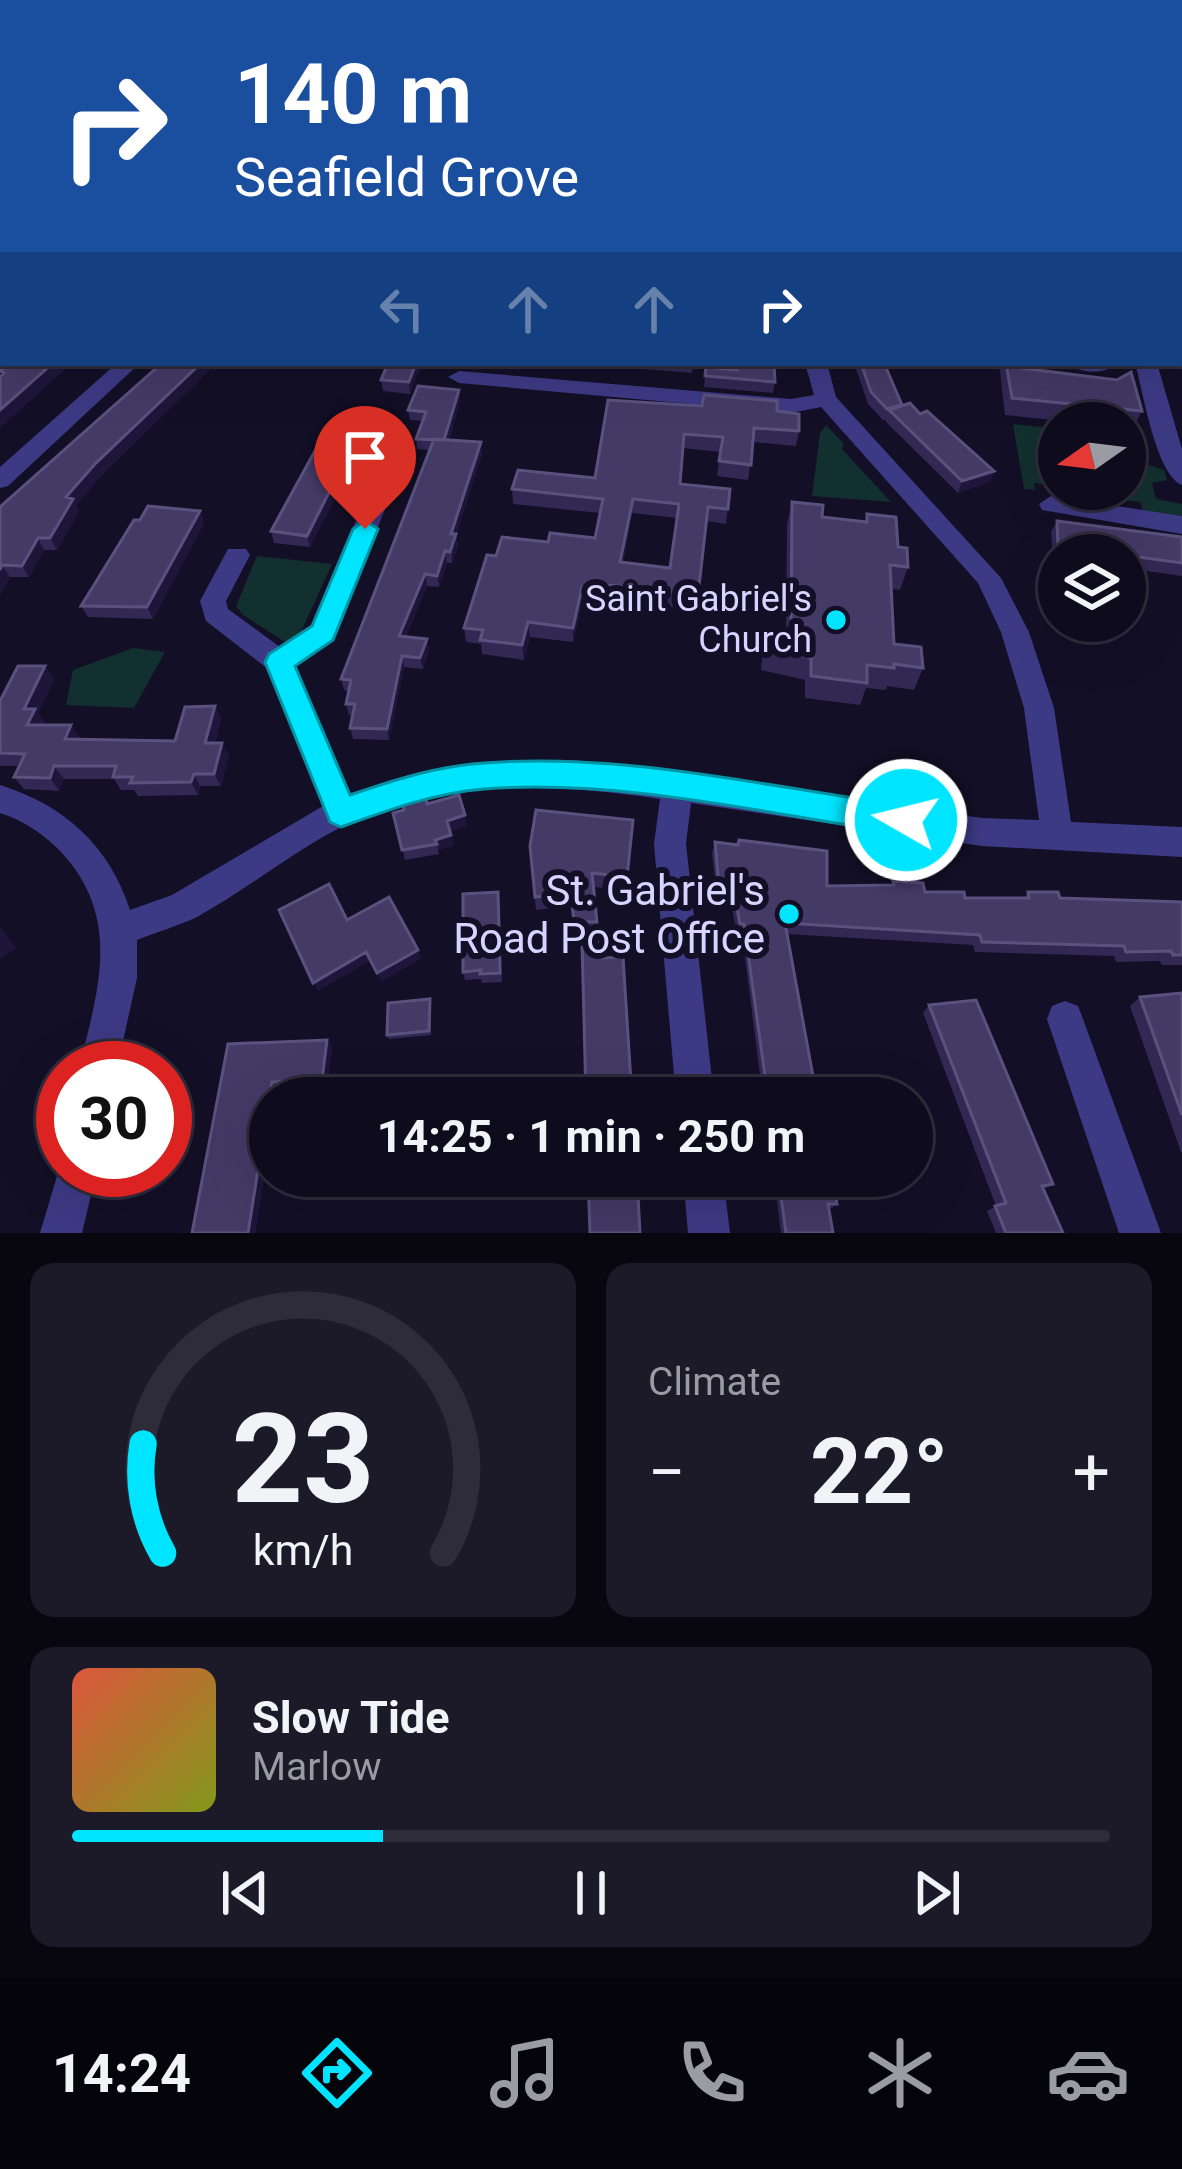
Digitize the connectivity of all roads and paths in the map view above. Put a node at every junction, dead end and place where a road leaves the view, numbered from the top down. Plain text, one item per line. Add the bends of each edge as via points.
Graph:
1 (127, 366) edge
2 (817, 366) edge
3 (1147, 366) edge
4 (1074, 372) edge
5 (1106, 375) edge
6 (459, 377) dead end
7 (826, 399) junction
8 (1182, 477) edge
9 (0, 480) edge
10 (380, 494) dead end
11 (1084, 510) edge
12 (1182, 525) edge
13 (237, 555) dead end
14 (279, 662) junction
15 (677, 784) junction
16 (0, 800) edge
17 (341, 812) junction
18 (1057, 836) junction
19 (1182, 842) edge
20 (119, 930) junction
21 (1065, 1019) dead end
22 (104, 1041) edge
23 (693, 1077) edge
24 (70, 1197) edge
25 (705, 1197) edge
26 (61, 1233) edge
27 (709, 1233) edge
28 (1140, 1233) edge

1 - 9 street
2 - 7 street
3 - 8 street
4 - 5 street
6 - 7 street via 791,406
7 - 18 street via 988,578 1039,708
10 - 14 street via 323,633
11 - 12 street
13 - 14 street via 213,601 216,614
14 - 17 street
15 - 17 street via 575,773 481,776 409,788
15 - 18 street via 982,832
15 - 23 street via 670,844
16 - 20 street via 31,806 94,865
17 - 20 street via 182,907
18 - 19 street
20 - 22 street via 122,954
21 - 28 street
24 - 26 street
25 - 27 street

